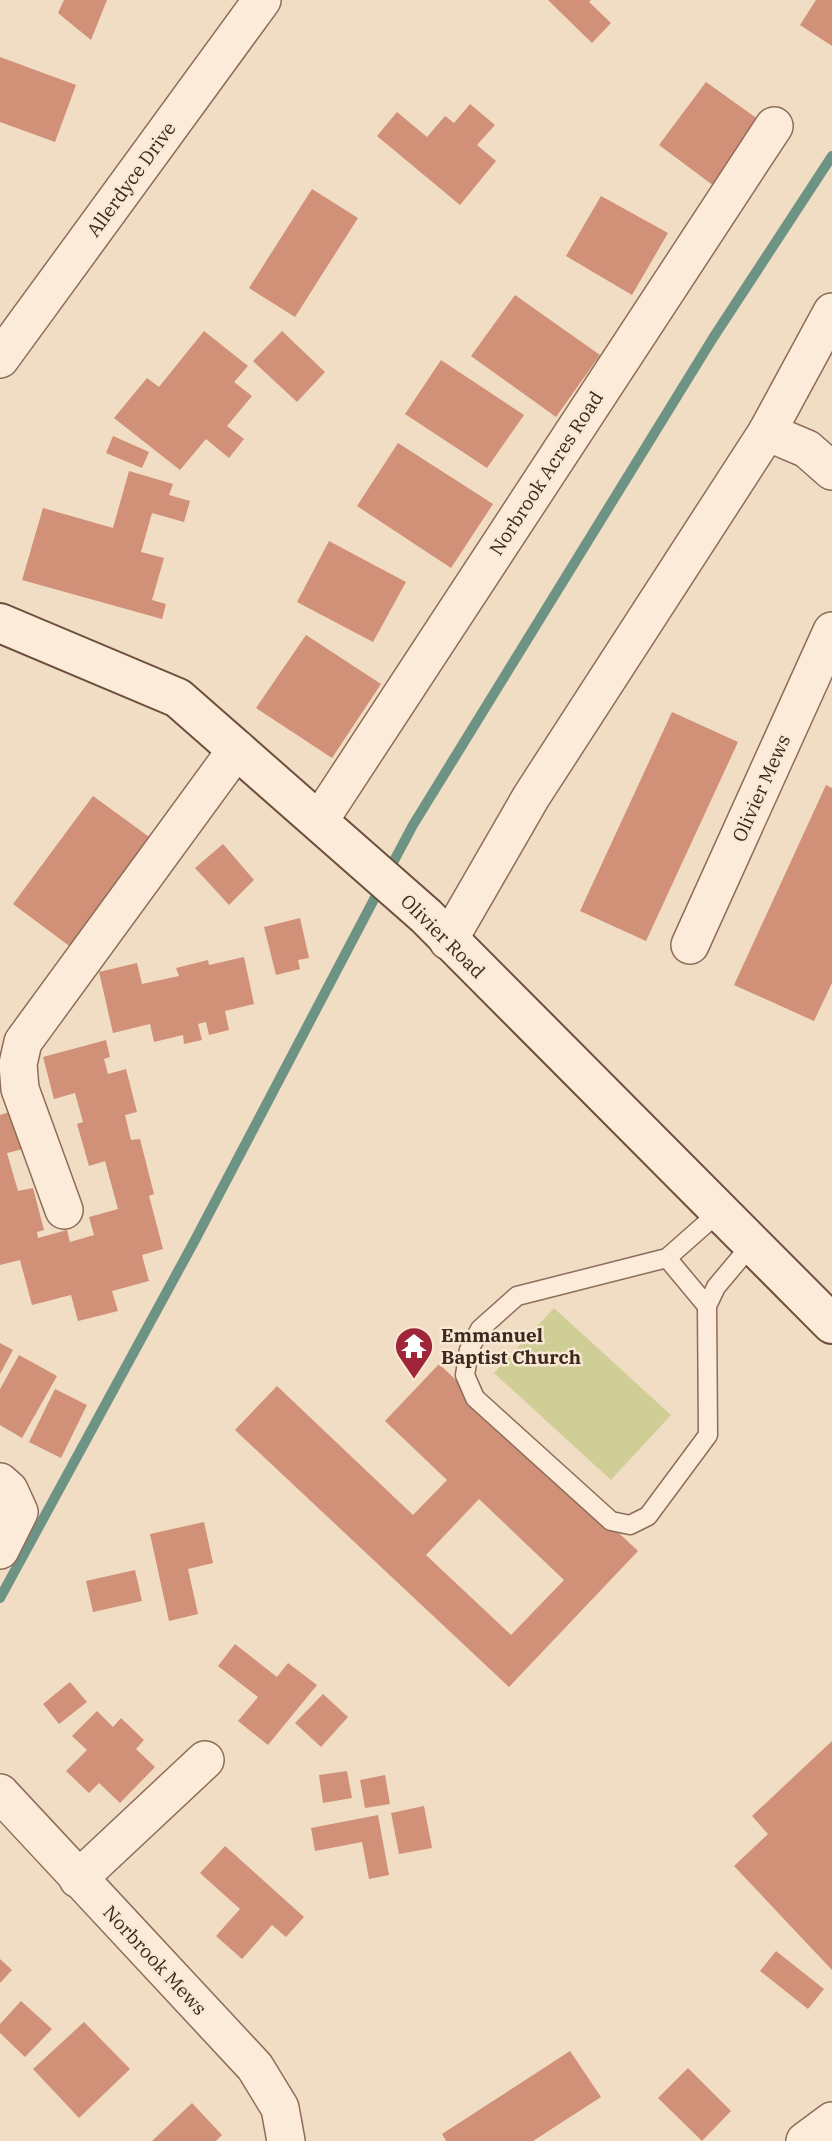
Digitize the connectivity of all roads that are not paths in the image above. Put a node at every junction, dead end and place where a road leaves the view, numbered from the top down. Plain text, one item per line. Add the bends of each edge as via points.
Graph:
1 (262, 0) edge
2 (774, 126) dead end
3 (832, 312) edge
4 (0, 359) edge
5 (768, 432) junction
6 (832, 471) edge
7 (0, 623) edge
8 (832, 631) edge
9 (237, 749) junction
10 (331, 831) junction
11 (437, 929) junction
12 (690, 945) dead end
13 (64, 1210) dead end
14 (719, 1212) junction
15 (752, 1244) junction
16 (667, 1258) junction
17 (707, 1306) junction
18 (832, 1324) edge
19 (0, 1482) edge
20 (0, 1550) edge
21 (205, 1760) dead end
22 (0, 1793) edge
23 (78, 1878) junction
24 (832, 2122) edge
25 (286, 2141) edge
26 (806, 2141) edge

1 - 4 street, Allerdyce Drive
2 - 10 street, Norbrook Acres Road
3 - 5 street
5 - 6 street via 807,449
5 - 11 street via 531,797
7 - 9 main road, Olivier Road via 178,698
8 - 12 street, Olivier Mews
9 - 10 main road, Olivier Road
9 - 13 street via 23,1042 18,1064 20,1089
10 - 11 main road, Olivier Road
11 - 14 main road, Olivier Road
14 - 15 main road, Olivier Road
14 - 16 lane
15 - 17 lane via 716,1287
15 - 18 main road, Olivier Road
16 - 17 lane
16 - 17 lane via 517,1296 480,1329 469,1350 465,1376 475,1398 611,1521 630,1525 648,1516 708,1435
19 - 20 street via 19,1512
21 - 23 street
22 - 23 street, Norbrook Mews
23 - 25 street, Norbrook Mews via 255,2067 279,2108
24 - 26 street

